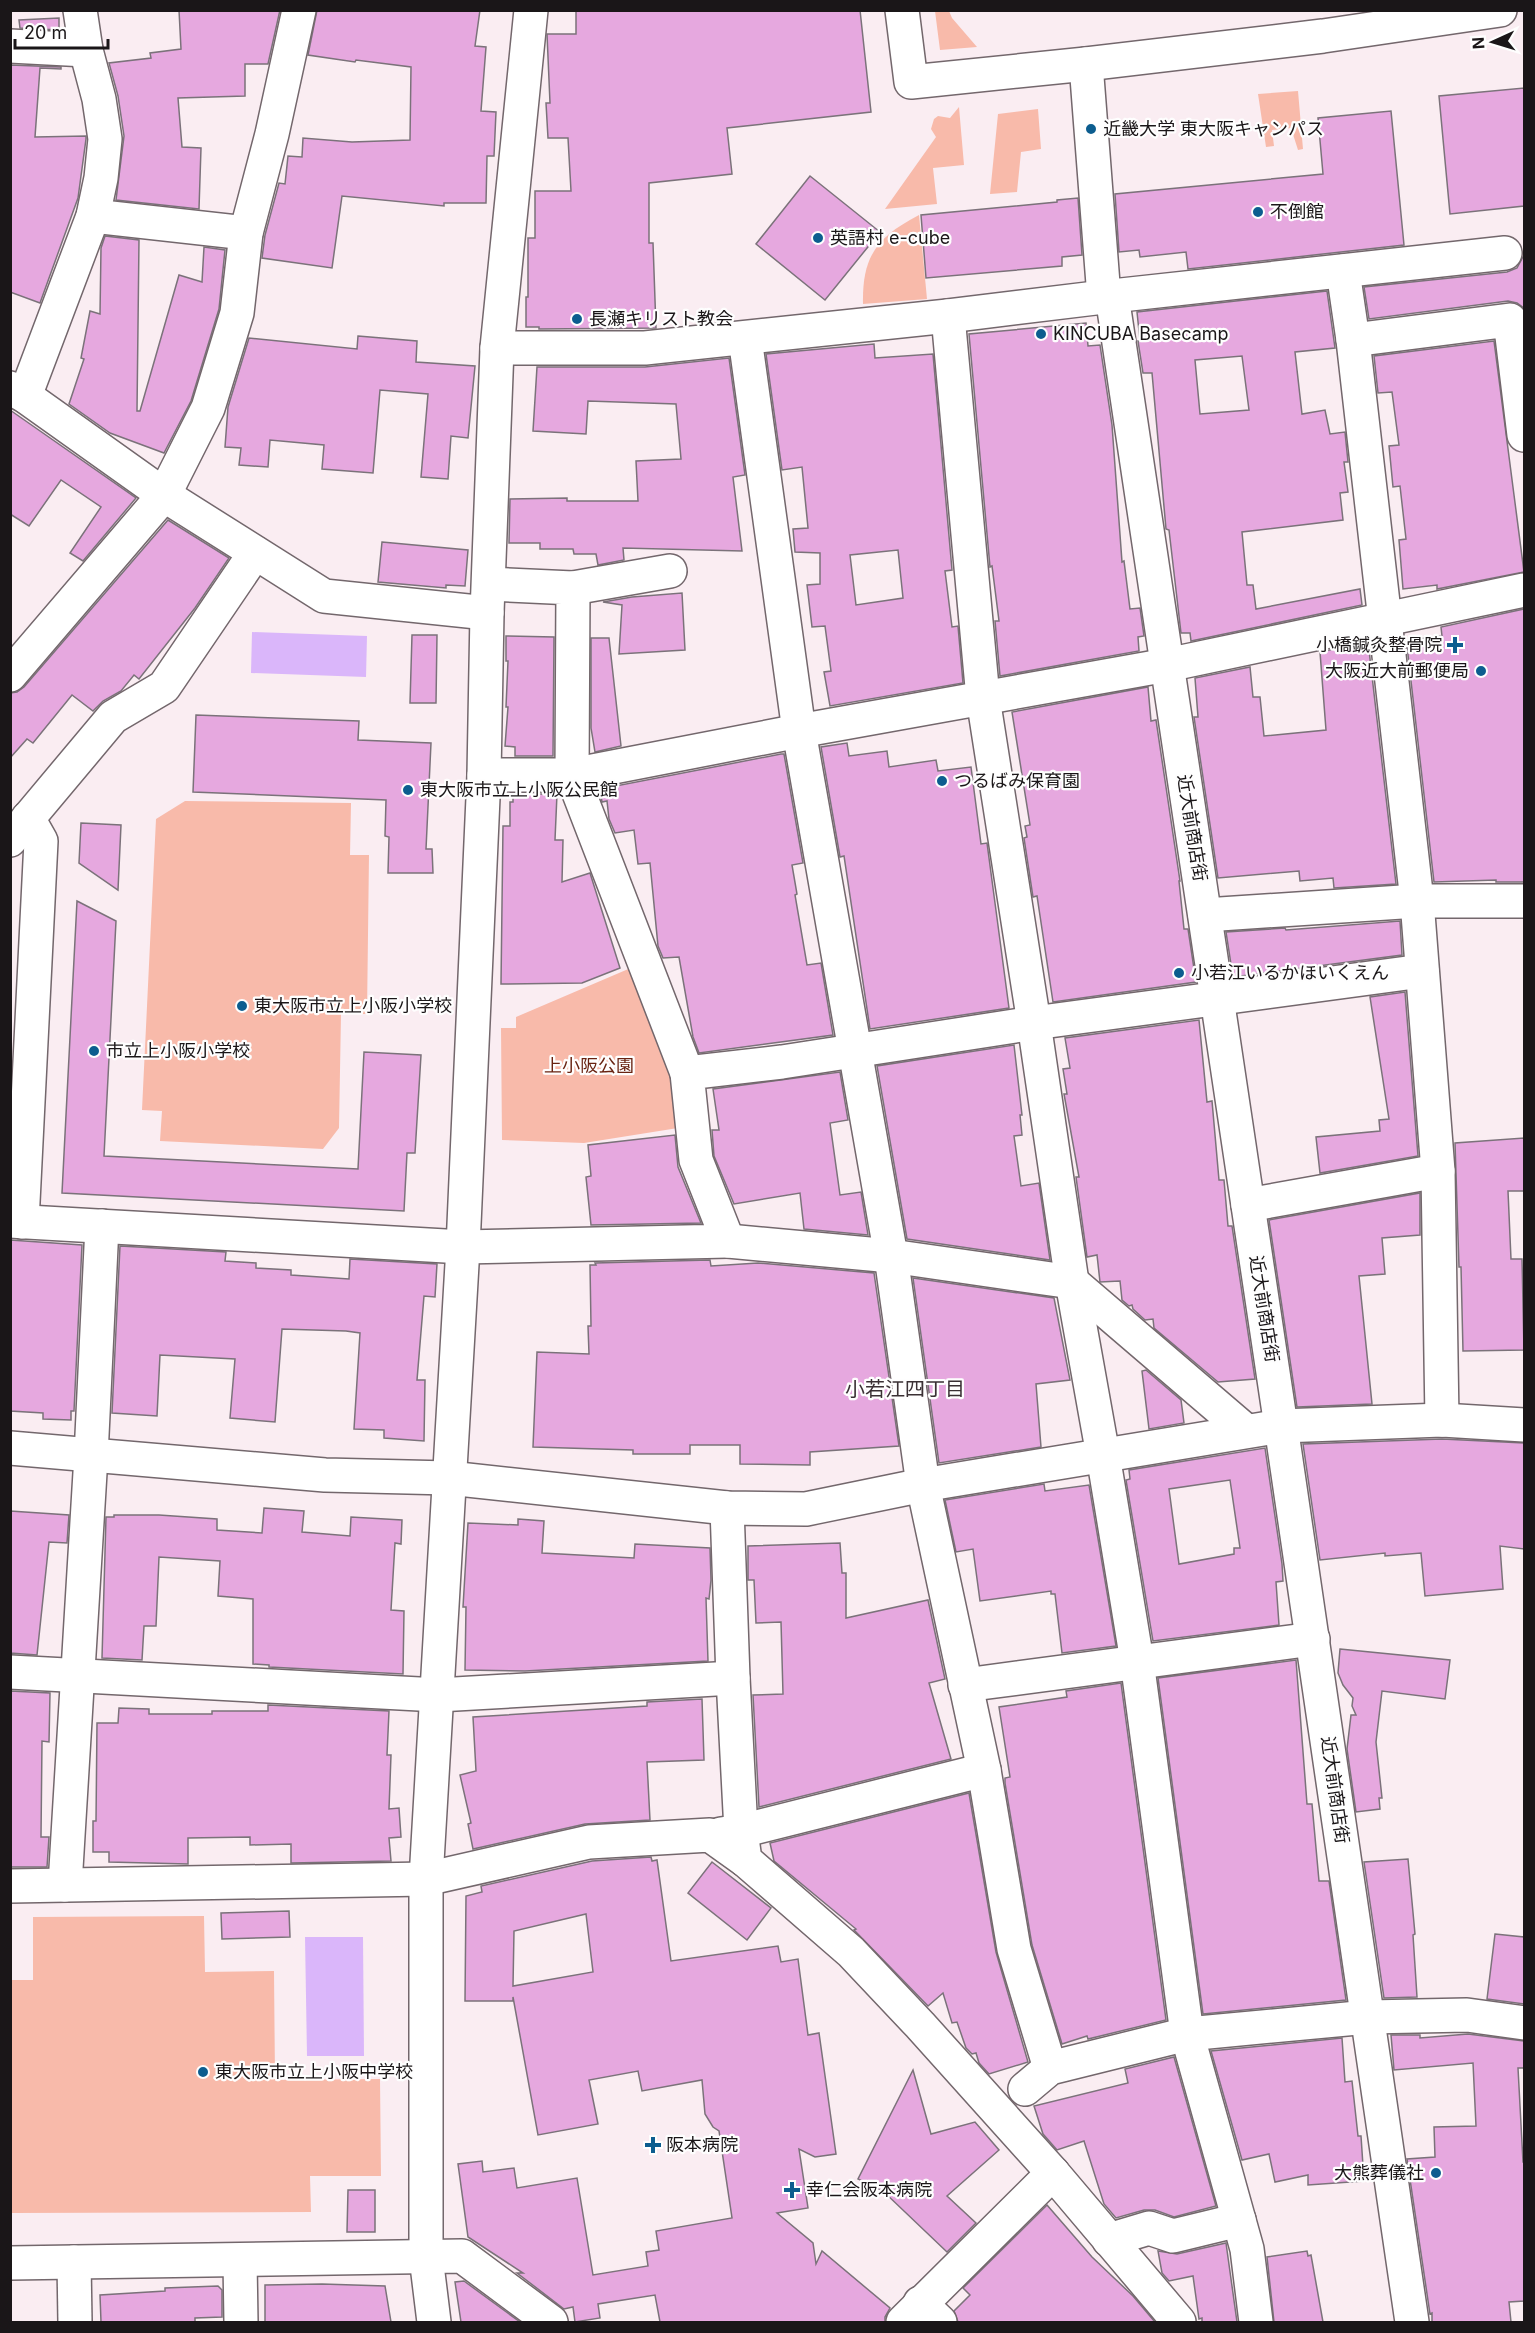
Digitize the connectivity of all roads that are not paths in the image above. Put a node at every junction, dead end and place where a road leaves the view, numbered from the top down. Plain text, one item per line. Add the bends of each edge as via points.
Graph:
1 (80, 10) edge
2 (299, 10) edge
3 (531, 10) edge
4 (902, 10) edge
5 (1500, 10) edge
6 (1384, 18) edge
7 (10, 46) edge
8 (86, 50) junction
9 (1086, 64) junction
10 (93, 216) junction
11 (246, 233) junction
12 (1505, 253) dead end
13 (1343, 271) junction
14 (1108, 297) junction
15 (948, 316) junction
16 (745, 338) junction
17 (1353, 340) junction
18 (497, 348) junction
19 (18, 392) edge
20 (1524, 435) edge
21 (164, 495) junction
22 (255, 553) junction
23 (670, 571) dead end
24 (573, 588) junction
25 (1524, 590) edge
26 (488, 598) junction
27 (1385, 619) junction
28 (17, 657) edge
29 (1167, 665) junction
30 (982, 698) junction
31 (799, 731) junction
32 (484, 775) junction
33 (572, 775) junction
34 (19, 829) edge
35 (1417, 901) junction
36 (1524, 901) edge
37 (1205, 915) junction
38 (1422, 971) junction
39 (1216, 999) junction
40 (1034, 1023) junction
41 (854, 1050) junction
42 (687, 1073) junction
43 (1438, 1171) junction
44 (1248, 1204) junction
45 (16, 1222) edge
46 (102, 1226) junction
47 (728, 1241) junction
48 (463, 1247) junction
49 (891, 1256) junction
50 (1072, 1282) junction
51 (1442, 1420) junction
52 (1524, 1425) edge
53 (1281, 1426) junction
54 (1246, 1431) junction
55 (10, 1448) edge
56 (1103, 1455) junction
57 (91, 1456) junction
58 (449, 1479) junction
59 (923, 1485) junction
60 (727, 1508) junction
61 (1313, 1639) junction
62 (1137, 1661) junction
63 (10, 1672) edge
64 (78, 1678) junction
65 (733, 1678) junction
66 (965, 1685) junction
67 (438, 1695) junction
68 (984, 1770) junction
69 (732, 1842) junction
70 (426, 1879) junction
71 (65, 1885) junction
72 (10, 1886) edge
73 (1368, 2017) junction
74 (1524, 2023) edge
75 (1187, 2034) junction
76 (1050, 2068) junction
77 (1025, 2090) dead end
78 (1053, 2173) junction
79 (1239, 2220) junction
80 (1109, 2240) junction
81 (426, 2257) junction
82 (240, 2261) junction
83 (74, 2262) junction
84 (10, 2264) edge
85 (921, 2316) edge
86 (75, 2322) edge
87 (241, 2322) edge
88 (434, 2322) edge
89 (551, 2322) edge
90 (1179, 2322) edge
91 (1256, 2322) edge
92 (1412, 2322) edge

1 - 8 street
2 - 11 street
3 - 18 street
4 - 9 street via 911,82
5 - 6 street
6 - 9 street via 1323,36
7 - 8 street
8 - 10 street via 105,139
9 - 14 street, 近大前商店街
10 - 11 street
10 - 19 street
11 - 21 street via 237,313 208,408
12 - 13 street
13 - 14 street
13 - 17 street
14 - 15 street
14 - 29 street, 近大前商店街
15 - 16 street
15 - 30 street
16 - 18 street via 645,348
16 - 31 street
17 - 20 street via 1510,320
17 - 27 street
18 - 26 street
19 - 21 street
21 - 22 street
21 - 28 street
22 - 26 street via 324,596
22 - 34 street via 164,687 112,717
23 - 24 street
24 - 26 street
24 - 33 street
25 - 27 street
26 - 32 street
27 - 29 street
27 - 35 street
29 - 30 street
29 - 37 street, 近大前商店街
30 - 31 street
30 - 40 street
31 - 33 street
31 - 41 street
32 - 33 street
32 - 48 street
33 - 42 street
34 - 45 street via 41,841
35 - 36 street
35 - 37 street
35 - 38 street
37 - 39 street, 近大前商店街
38 - 39 street
38 - 43 street
39 - 40 street
39 - 44 street, 近大前商店街
40 - 41 street
40 - 50 street
41 - 42 street
41 - 49 street
42 - 47 street via 696,1160
43 - 44 street
43 - 51 street
44 - 53 street, 近大前商店街
45 - 46 street
46 - 48 street
46 - 57 street
47 - 48 street
47 - 49 street
48 - 58 street
49 - 50 street
49 - 59 street
50 - 54 street
50 - 56 street
51 - 52 street
51 - 53 street
53 - 54 street
53 - 61 street, 近大前商店街
54 - 56 street
55 - 57 street
56 - 59 street
56 - 62 street
57 - 58 street via 325,1475
57 - 64 street
58 - 60 street
58 - 67 street
59 - 60 street via 806,1509
59 - 66 street
60 - 65 street
61 - 62 street
61 - 73 street, 近大前商店街
62 - 66 street
62 - 75 street
63 - 64 street
64 - 67 street
64 - 71 street
65 - 67 street
65 - 69 street
66 - 68 street
67 - 70 street
68 - 69 street
68 - 76 street via 1014,1948
69 - 70 street via 589,1842
69 - 78 street via 851,1952
70 - 71 street
70 - 81 street
71 - 72 street
73 - 74 street via 1467,2015
73 - 75 street
73 - 92 street, 近大前商店街
75 - 76 street
75 - 79 street
76 - 77 street
78 - 80 street
78 - 85 street
79 - 80 street via 1173,2236 1149,2228
79 - 91 street via 1247,2249
80 - 90 street
81 - 82 street
81 - 88 street
81 - 89 street via 462,2256
82 - 83 street
82 - 87 street
83 - 84 street
83 - 86 street

